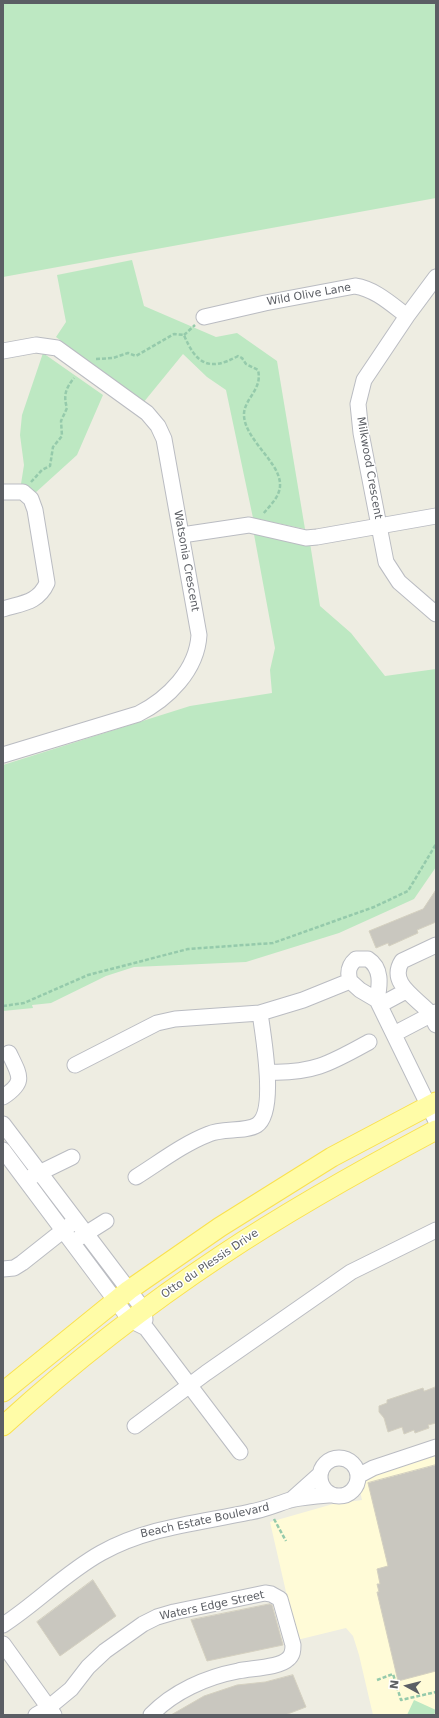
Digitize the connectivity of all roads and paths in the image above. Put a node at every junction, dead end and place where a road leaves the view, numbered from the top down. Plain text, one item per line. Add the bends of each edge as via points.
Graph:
1 (436, 277) edge
2 (407, 316) junction
3 (204, 317) dead end
4 (3, 351) edge
5 (84, 367) junction
6 (3, 492) edge
7 (23, 492) junction
8 (436, 516) edge
9 (257, 526) junction
10 (379, 527) junction
11 (182, 535) junction
12 (3, 609) edge
13 (436, 614) edge
14 (4, 752) edge
15 (436, 844) edge
16 (436, 945) edge
17 (350, 981) junction
18 (406, 991) junction
19 (379, 1002) junction
20 (3, 1006) edge
21 (260, 1013) junction
22 (434, 1017) edge
23 (394, 1034) junction
24 (369, 1042) dead end
25 (9, 1053) dead end
26 (75, 1065) dead end
27 (268, 1072) junction
28 (3, 1097) edge
29 (434, 1110) edge
30 (3, 1124) edge
31 (436, 1130) edge
32 (3, 1150) edge
33 (72, 1157) dead end
34 (40, 1172) junction
35 (136, 1177) dead end
36 (26, 1181) junction
37 (77, 1220) junction
38 (106, 1221) dead end
39 (63, 1230) junction
40 (436, 1230) edge
41 (86, 1233) junction
42 (72, 1243) junction
43 (3, 1269) edge
44 (123, 1295) junction
45 (140, 1319) junction
46 (189, 1386) junction
47 (3, 1392) edge
48 (3, 1426) edge
49 (135, 1426) dead end
50 (436, 1447) edge
51 (240, 1452) dead end
52 (356, 1471) junction
53 (319, 1475) junction
54 (330, 1495) junction
55 (291, 1500) junction
56 (270, 1508) junction
57 (286, 1541) dead end
58 (3, 1625) edge
59 (3, 1644) edge
60 (377, 1680) dead end
61 (436, 1692) edge
62 (46, 1713) edge
63 (151, 1715) edge

1 - 2 street, Milkwood Crescent
2 - 3 street, Wild Olive Lane via 379,295 365,287 355,286
2 - 10 street, Milkwood Crescent via 364,380 359,394 358,417
4 - 5 street, Watsonia Crescent via 36,345 47,346 65,352
5 - 7 path via 66,390 64,398 68,408 61,421 62,436 53,447 50,466 42,470
5 - 9 path via 94,359 113,358 128,353 136,356 174,334 184,335 189,348 204,364 217,365 238,356 258,370 260,378 246,405 244,415 252,438 277,471 280,485 278,495
5 - 11 street, Watsonia Crescent via 147,412 158,426 164,439
6 - 7 street
7 - 12 street via 31,499 35,510 47,583 42,594 34,600
8 - 10 street
9 - 10 street via 306,538
9 - 11 street via 242,525
10 - 13 street, Milkwood Crescent via 383,550 391,572
11 - 14 street, Watsonia Crescent via 199,635 194,660 178,683 164,698 138,714
15 - 20 path via 408,891 374,907 272,943 188,949 88,975 24,1003
16 - 18 street via 399,965 400,982
17 - 19 street
17 - 19 street via 351,963 356,959 368,959 377,968
17 - 21 street via 304,1000
18 - 19 street
18 - 22 street
19 - 23 street
21 - 26 street via 176,1018 157,1023
21 - 27 street
22 - 23 street
23 - 29 street
24 - 27 street via 320,1067 291,1073
25 - 28 street via 19,1082 17,1087
27 - 35 street via 264,1114 256,1126 211,1133 195,1140
29 - 44 main road via 365,1138 272,1193
30 - 34 street
31 - 45 main road, Otto du Plessis Drive via 337,1183 246,1240 189,1277
32 - 36 street
33 - 34 street
34 - 36 street
34 - 37 street
36 - 39 street
37 - 39 street
37 - 41 street
38 - 41 street
39 - 42 street
39 - 43 street via 14,1268
40 - 46 street via 351,1272
41 - 42 street
41 - 44 street
42 - 44 street
44 - 45 street
44 - 47 main road
45 - 46 street
45 - 48 main road, Otto du Plessis Drive
46 - 49 street
46 - 51 street
50 - 52 street via 373,1468
52 - 53 street via 348,1460 333,1458 321,1468
52 - 54 street via 354,1489 348,1494 336,1497
53 - 54 street via 322,1487
53 - 55 street, Beach Estate Boulevard
54 - 55 street, Beach Estate Boulevard
55 - 56 street, Beach Estate Boulevard
56 - 57 path
56 - 58 street, Beach Estate Boulevard via 165,1528 120,1542 99,1553 62,1579
59 - 62 street
60 - 61 path via 393,1674 401,1700
62 - 63 street, Waters Edge Street via 106,1651 127,1634 158,1617 265,1593 280,1600 293,1645 289,1659 236,1671 194,1685 160,1706

